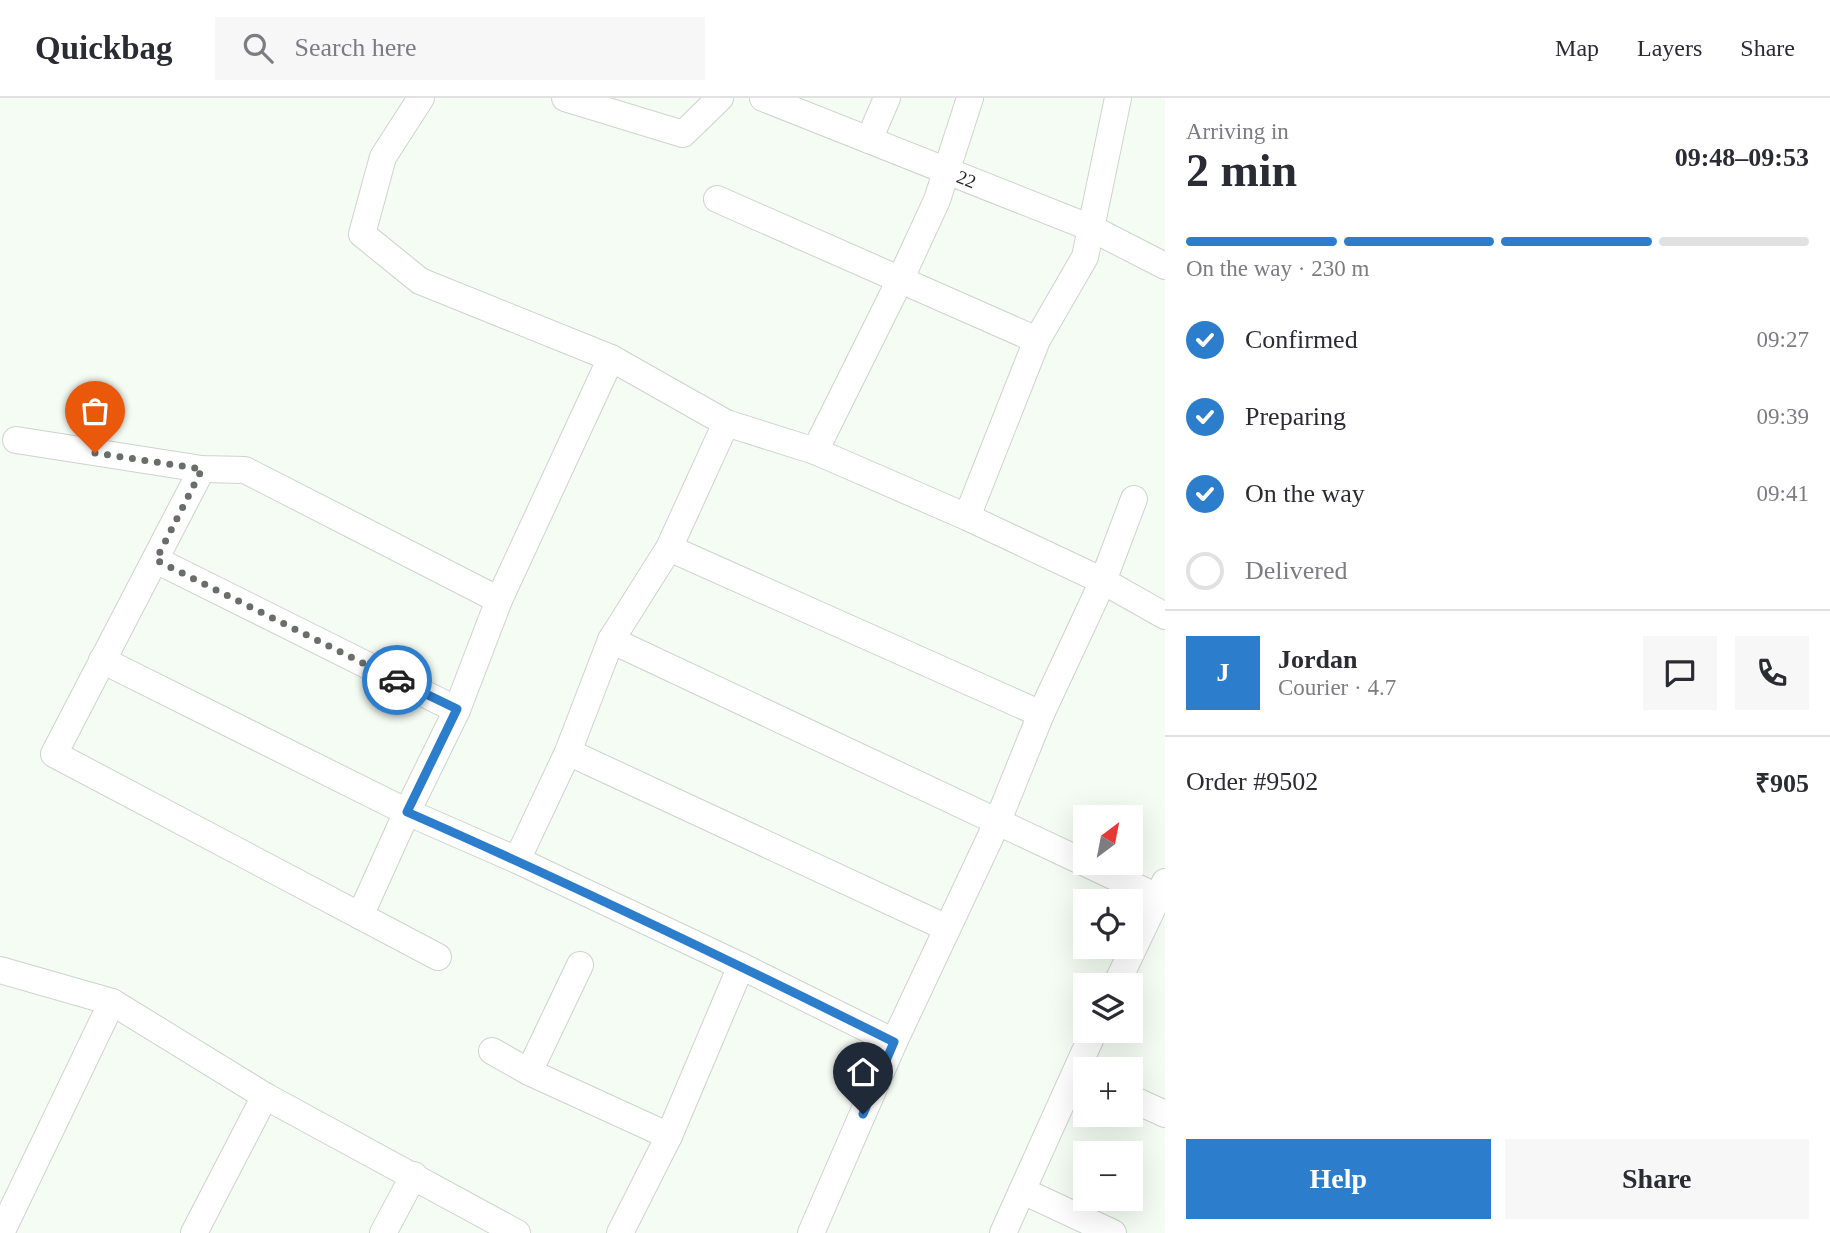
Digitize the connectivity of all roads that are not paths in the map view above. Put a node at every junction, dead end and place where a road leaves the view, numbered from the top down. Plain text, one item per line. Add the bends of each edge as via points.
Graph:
1 (421, 98) edge
2 (565, 98) edge
3 (720, 98) edge
4 (763, 98) edge
5 (887, 98) edge
6 (970, 98) edge
7 (1118, 98) edge
8 (869, 140) junction
9 (947, 172) junction
10 (718, 199) dead end
11 (1091, 228) junction
12 (1165, 266) edge
13 (901, 278) junction
14 (1037, 340) junction
15 (611, 358) junction
16 (726, 423) junction
17 (16, 440) dead end
18 (815, 451) junction
19 (202, 469) junction
20 (1134, 499) dead end
21 (967, 517) junction
22 (668, 548) junction
23 (156, 560) junction
24 (1103, 582) junction
25 (499, 600) junction
26 (1165, 616) edge
27 (611, 640) junction
28 (102, 660) junction
29 (457, 709) junction
30 (1041, 714) junction
31 (568, 752) junction
32 (407, 812) junction
33 (997, 823) junction
34 (517, 860) junction
35 (1162, 889) edge
36 (360, 916) junction
37 (947, 928) junction
38 (438, 957) dead end
39 (580, 965) dead end
40 (741, 966) junction
41 (0, 971) edge
42 (1122, 973) edge
43 (112, 1002) junction
44 (894, 1042) junction
45 (492, 1051) dead end
46 (529, 1072) junction
47 (1073, 1087) edge
48 (265, 1096) junction
49 (1143, 1104) edge
50 (1165, 1114) edge
51 (668, 1136) junction
52 (414, 1175) junction
53 (1023, 1191) junction
54 (1, 1233) edge
55 (194, 1233) edge
56 (383, 1233) edge
57 (517, 1233) edge
58 (620, 1233) edge
59 (811, 1233) edge
60 (1003, 1233) edge
61 (1113, 1233) edge

1 - 15 street via 383,157 362,234 420,281
2 - 3 street via 683,134
4 - 8 street, 22
5 - 8 street
6 - 9 street
7 - 11 street
8 - 9 street, 22
9 - 11 street, 22
9 - 13 street
10 - 13 street
11 - 12 street, 22
11 - 14 street via 1085,257
13 - 14 street
13 - 18 street
14 - 21 street
15 - 16 street
15 - 25 street
16 - 18 street
16 - 22 street
17 - 19 street
18 - 21 street
19 - 23 street
19 - 25 street via 244,470
20 - 24 street
21 - 24 street
22 - 27 street
22 - 30 street
23 - 28 street
23 - 29 street
24 - 26 street
24 - 30 street
25 - 29 street
27 - 31 street
27 - 33 street
28 - 32 street
28 - 36 street via 54,754
29 - 32 street
30 - 33 street
31 - 34 street
31 - 37 street
32 - 34 street
32 - 36 street
33 - 35 street via 1149,893
33 - 37 street
34 - 40 street
35 - 42 street
36 - 38 street
37 - 44 street
39 - 46 street
40 - 44 street
40 - 51 street
41 - 43 street
43 - 48 street
43 - 54 street
44 - 59 street
45 - 46 street
46 - 51 street
47 - 53 street
48 - 52 street
48 - 55 street
49 - 50 street
51 - 58 street
52 - 56 street
52 - 57 street
53 - 60 street
53 - 61 street

